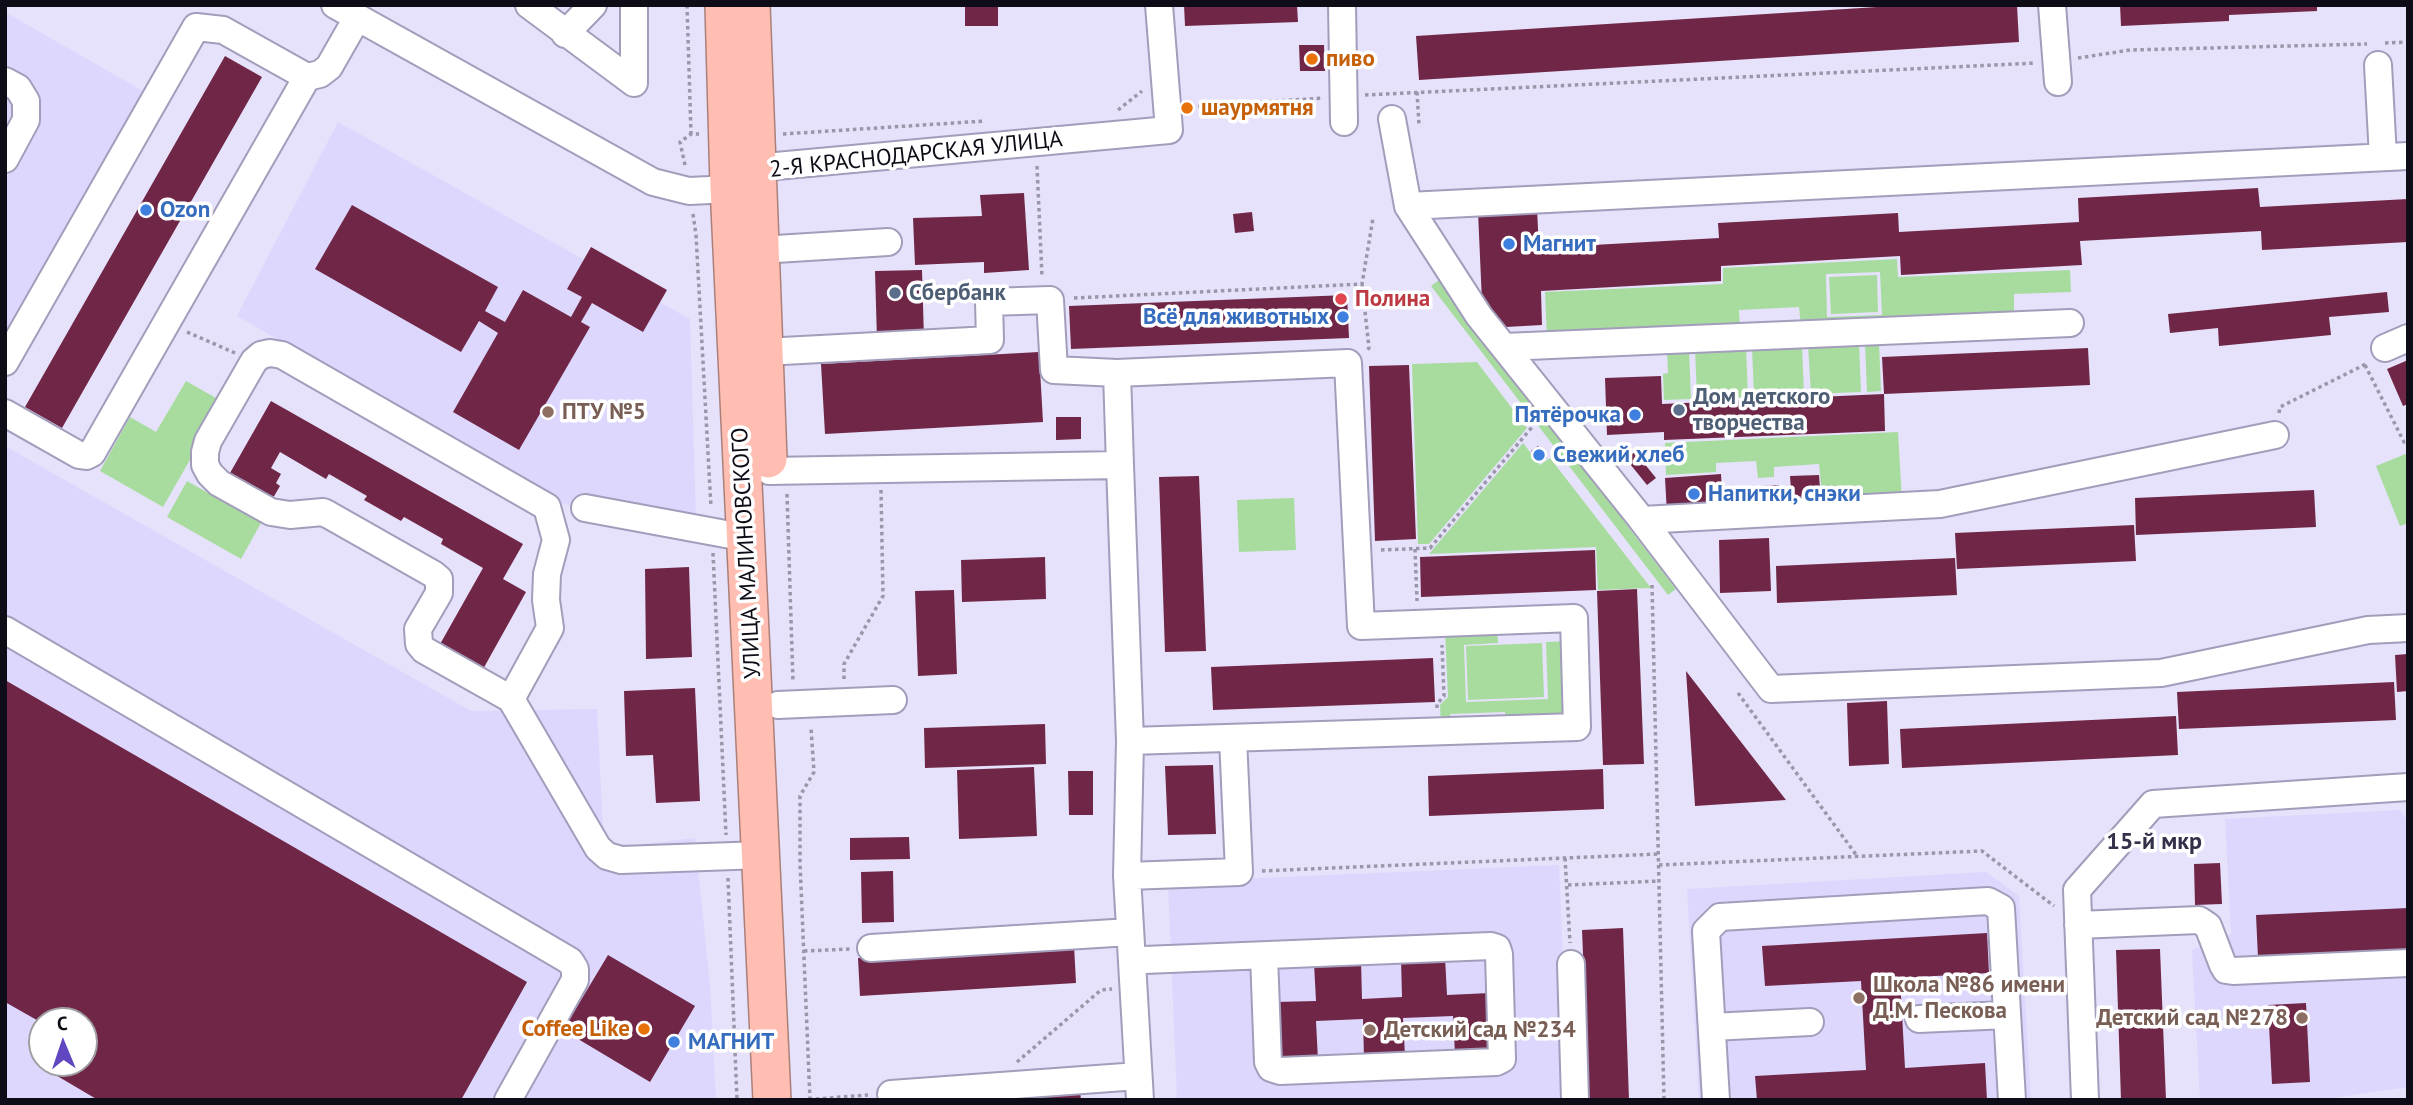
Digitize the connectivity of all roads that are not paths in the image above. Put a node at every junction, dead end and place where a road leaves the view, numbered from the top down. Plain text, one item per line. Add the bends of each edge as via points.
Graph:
1 (528, 5) edge
2 (593, 5) edge
3 (634, 5) edge
4 (724, 5) edge
5 (751, 5) edge
6 (1158, 5) edge
7 (1342, 5) edge
8 (2052, 5) edge
9 (346, 12) edge
10 (565, 34) junction
11 (2376, 51) road end
12 (2057, 72) road end
13 (307, 77) junction
14 (5, 81) edge
15 (1344, 109) road end
16 (1392, 119) dead end
17 (2396, 156) edge
18 (5, 159) edge
19 (742, 179) junction
20 (1408, 206) junction
21 (888, 242) dead end
22 (760, 250) junction
23 (2070, 323) dead end
24 (1504, 347) junction
25 (764, 352) junction
26 (5, 362) edge
27 (1117, 373) junction
28 (5, 414) edge
29 (2276, 435) road end
30 (1120, 465) junction
31 (769, 471) junction
32 (585, 508) dead end
33 (1642, 520) junction
34 (730, 536) junction
35 (2408, 628) edge
36 (5, 630) edge
37 (511, 699) junction
38 (893, 700) dead end
39 (795, 704) junction
40 (1233, 738) junction
41 (1130, 741) junction
42 (2408, 787) edge
43 (744, 856) junction
44 (1127, 876) junction
45 (2078, 925) junction
46 (1130, 932) junction
47 (871, 947) road end
48 (1264, 956) junction
49 (1132, 961) junction
50 (2408, 963) edge
51 (1571, 964) road end
52 (2007, 1015) junction
53 (1919, 1019) dead end
54 (1810, 1022) dead end
55 (1712, 1027) junction
56 (1139, 1088) edge
57 (891, 1094) road end
58 (508, 1100) edge
59 (772, 1100) edge
60 (795, 1100) edge
61 (1576, 1100) edge
62 (1716, 1100) edge
63 (2012, 1100) edge
64 (2085, 1100) edge

1 - 10 street
2 - 10 street
3 - 10 street via 634,83
4 - 19 highway, УЛИЦА МАЛИНОВСКОГО
5 - 19 highway, УЛИЦА МАЛИНОВСКОГО
6 - 19 street, 2-Я КРАСНОДАРСКАЯ УЛИЦА via 1167,108 776,166
7 - 15 street
8 - 12 street
9 - 13 street via 329,67
9 - 19 street, 2-Я КРАСНОДАРСКАЯ УЛИЦА via 653,182 690,191 710,190
11 - 17 street
13 - 26 street via 223,30 196,27
13 - 28 street via 92,453 79,455
14 - 18 street via 18,88 26,101 26,120
16 - 20 street
17 - 20 street
19 - 22 highway, УЛИЦА МАЛИНОВСКОГО
19 - 34 highway, УЛИЦА МАЛИНОВСКОГО
20 - 24 street
21 - 22 street
22 - 25 highway, УЛИЦА МАЛИНОВСКОГО
23 - 24 street
24 - 33 street
25 - 27 street via 990,340 989,302 1047,300 1054,370
25 - 31 highway, УЛИЦА МАЛИНОВСКОГО
27 - 30 street
27 - 40 street via 1348,363 1362,626 1574,618 1577,727
29 - 33 street via 1940,504
30 - 31 street
30 - 41 street
31 - 39 highway, УЛИЦА МАЛИНОВСКОГО
32 - 34 street
33 - 35 street via 1771,689 2161,673 2368,630
34 - 43 highway, УЛИЦА МАЛИНОВСКОГО
36 - 58 street via 570,961 575,980
37 - 37 street via 419,644 418,629 439,593 439,579 433,574 323,512 271,512 210,474 205,464 208,441 261,355 282,355 547,507 556,540 547,574 550,628
37 - 43 street via 598,848 607,856 621,860
38 - 39 street
39 - 60 highway, УЛИЦА МАЛИНОВСКОГО
40 - 41 street
40 - 44 street via 1239,872
41 - 44 street
42 - 45 street via 2153,804 2077,890
43 - 59 highway, УЛИЦА МАЛИНОВСКОГО
44 - 46 street
45 - 50 street via 2199,920 2208,926 2226,970 2233,971
45 - 64 street
46 - 47 street
46 - 49 street
48 - 48 street via 1268,1062 1272,1068 1502,1059 1497,948
48 - 49 street
49 - 56 street
51 - 61 street
52 - 53 street
52 - 55 street via 2001,908 1988,901 1720,917 1706,931
52 - 63 street
54 - 55 street
55 - 62 street
56 - 57 street via 989,1086

